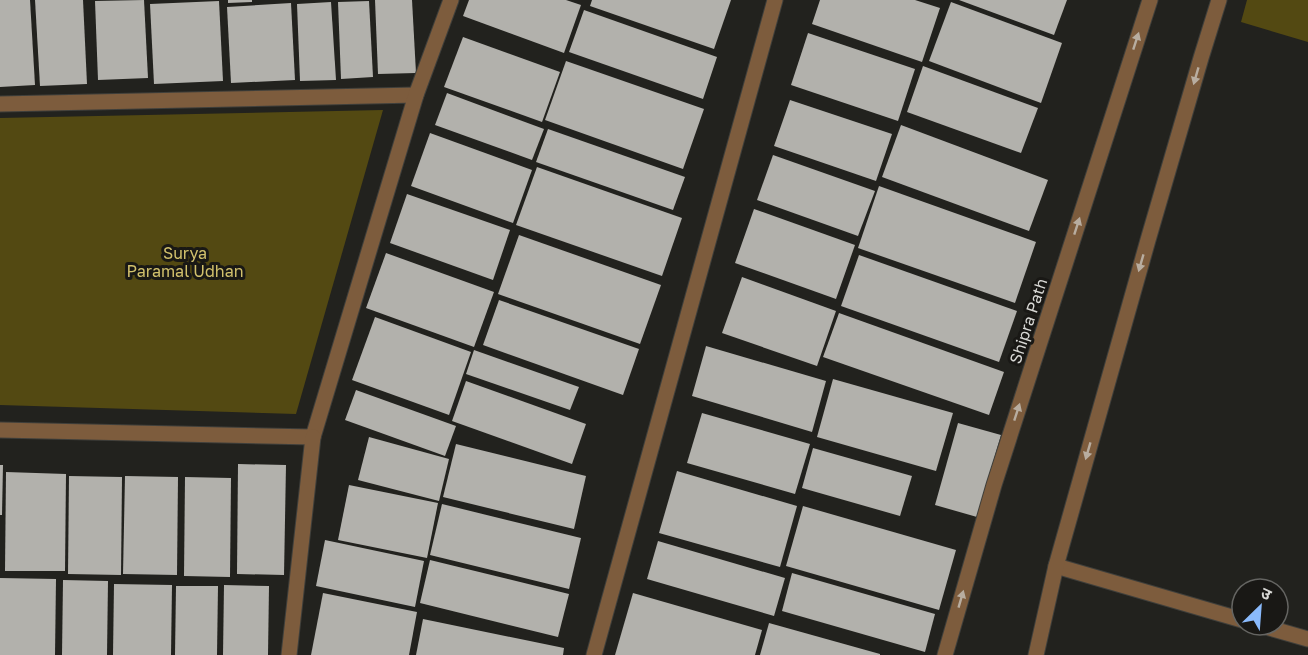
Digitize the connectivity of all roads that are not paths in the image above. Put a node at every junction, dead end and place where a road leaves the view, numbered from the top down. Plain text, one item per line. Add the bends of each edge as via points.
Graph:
1 (451, 0) edge
2 (775, 0) edge
3 (1150, 0) edge
4 (1219, 0) edge
5 (416, 95) junction
6 (0, 104) edge
7 (0, 430) edge
8 (313, 437) junction
9 (1056, 566) junction
10 (1230, 617) edge
11 (1290, 634) edge
12 (1308, 639) edge
13 (289, 655) edge
14 (594, 655) edge
15 (945, 655) edge
16 (1036, 655) edge

1 - 5 street
2 - 14 street
15 -> 3 street, Shipra Path via 994,486
4 -> 9 street
5 - 6 street
5 - 8 street
7 - 8 street
8 - 13 street
9 - 10 street
9 - 16 street
11 - 12 street

